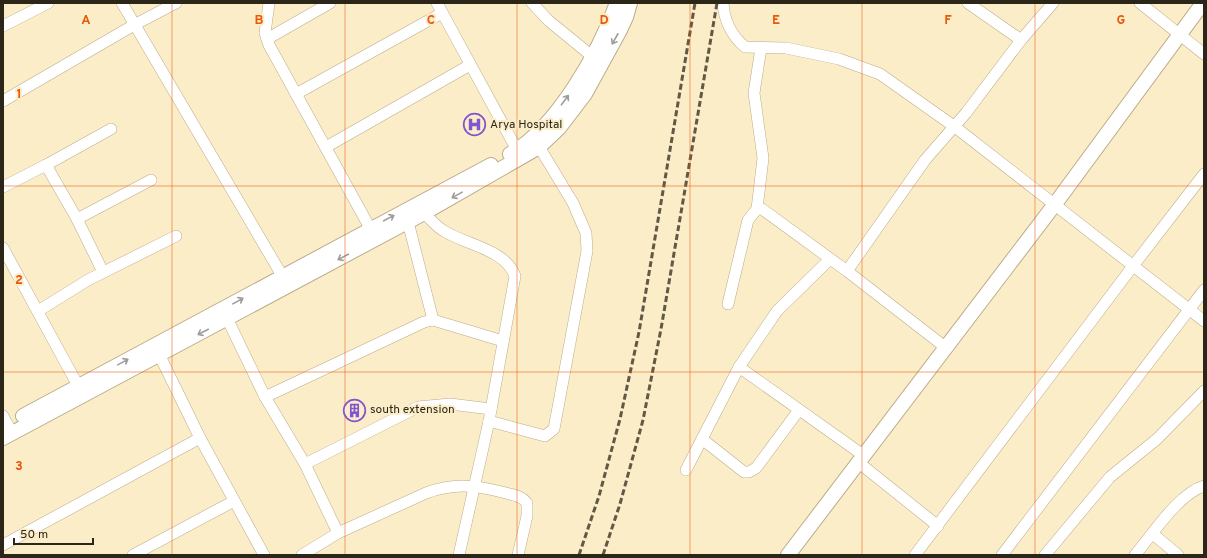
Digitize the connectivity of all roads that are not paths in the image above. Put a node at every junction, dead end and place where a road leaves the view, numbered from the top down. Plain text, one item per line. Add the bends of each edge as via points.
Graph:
1 (48, 3) edge
2 (122, 3) edge
3 (176, 3) edge
4 (269, 3) edge
5 (330, 3) edge
6 (532, 3) edge
7 (616, 3) edge
8 (630, 3) edge
9 (723, 3) edge
10 (968, 3) edge
11 (1053, 3) edge
12 (1140, 3) edge
13 (1203, 3) edge
14 (439, 8) edge
15 (134, 25) junction
16 (3, 26) edge
17 (1180, 35) junction
18 (267, 39) junction
19 (1021, 40) junction
20 (761, 48) junction
21 (1204, 54) edge
22 (597, 60) junction
23 (470, 65) junction
24 (3, 88) edge
25 (296, 94) junction
26 (6, 100) edge
27 (955, 127) junction
28 (111, 129) dead end
29 (536, 142) junction
30 (326, 147) junction
31 (517, 150) junction
32 (46, 166) junction
33 (1204, 174) edge
34 (151, 180) dead end
35 (3, 187) edge
36 (1055, 204) junction
37 (757, 209) junction
38 (413, 212) junction
39 (77, 219) junction
40 (370, 228) junction
41 (176, 236) dead end
42 (4, 251) edge
43 (830, 259) junction
44 (1133, 266) junction
45 (847, 271) junction
46 (104, 272) junction
47 (285, 281) junction
48 (1204, 290) edge
49 (728, 304) dead end
50 (1189, 310) junction
51 (38, 311) junction
52 (226, 314) junction
53 (433, 320) junction
54 (1204, 321) edge
55 (503, 341) junction
56 (945, 347) junction
57 (156, 350) junction
58 (739, 367) junction
59 (81, 391) junction
60 (1204, 391) edge
61 (265, 397) junction
62 (491, 409) junction
63 (799, 410) junction
64 (489, 421) junction
65 (6, 428) edge
66 (200, 438) junction
67 (702, 439) junction
68 (861, 458) junction
69 (305, 464) junction
70 (686, 470) dead end
71 (475, 486) junction
72 (1204, 486) edge
73 (234, 501) junction
74 (938, 526) junction
75 (338, 534) junction
76 (1153, 534) junction
77 (3, 546) edge
78 (133, 555) edge
79 (264, 555) edge
80 (302, 555) edge
81 (459, 555) edge
82 (518, 555) edge
83 (788, 555) edge
84 (915, 555) edge
85 (1002, 555) edge
86 (1045, 555) edge
87 (1135, 555) edge
88 (1178, 555) edge

1 - 16 street
2 - 15 street
3 - 15 street
4 - 18 street via 265,21
5 - 18 street
6 - 22 street via 544,17
7 - 22 street
8 -> 22 street via 626,17
9 - 20 street via 725,18 740,43 745,47
10 - 19 street
11 - 19 street
12 - 17 street
13 - 17 street
14 - 23 street
14 - 25 street
15 - 26 street
15 - 47 street
17 - 21 street
17 - 36 street
18 - 25 street
19 - 27 street
20 - 27 street via 786,48 860,65 880,74
20 - 37 street via 754,93 763,158
22 - 29 street via 585,94 573,111 559,128
23 - 30 street
23 - 31 street
24 - 26 street
25 - 30 street
27 - 36 street
27 - 45 street via 918,170
28 - 32 street
29 - 31 street
29 -> 38 street
29 - 64 street via 574,203 586,233 588,251 554,429 545,436
30 - 40 street
31 - 38 street
32 - 35 street
32 - 39 street
33 - 44 street
34 - 39 street
36 - 44 street
36 - 56 street
37 - 43 street via 762,209 776,218
37 - 49 street via 748,220
40 -> 38 street
38 -> 47 street
38 - 53 street
38 - 55 street via 445,232 496,255 512,268 515,276
39 - 46 street
40 - 47 street
41 - 46 street
42 - 51 street
43 - 45 street
43 - 58 street via 785,301
44 - 50 street
44 - 74 street
45 - 56 street
46 - 51 street
47 - 52 street
48 - 50 street
50 - 54 street
50 - 85 street
51 - 59 street
52 - 57 street
52 - 61 street
53 - 55 street
53 - 61 street via 415,325
55 - 62 street
56 - 68 street
57 - 59 street
57 - 66 street
58 - 63 street
58 - 67 street
59 - 65 street
60 - 86 street via 1157,438 1110,477
61 - 69 street
62 - 64 street
62 - 69 street via 450,404 418,407
63 - 67 street via 756,468 750,472 744,472
63 - 68 street
64 - 71 street
66 - 73 street
66 - 77 street
67 - 70 street
68 - 74 street
68 - 83 street
69 - 75 street
71 - 75 street via 444,488 426,493
71 - 81 street
71 - 82 street via 519,497 527,504 527,516
72 - 76 street via 1181,501
73 - 78 street
73 - 79 street
74 - 84 street
75 - 80 street
76 - 87 street
76 - 88 street

